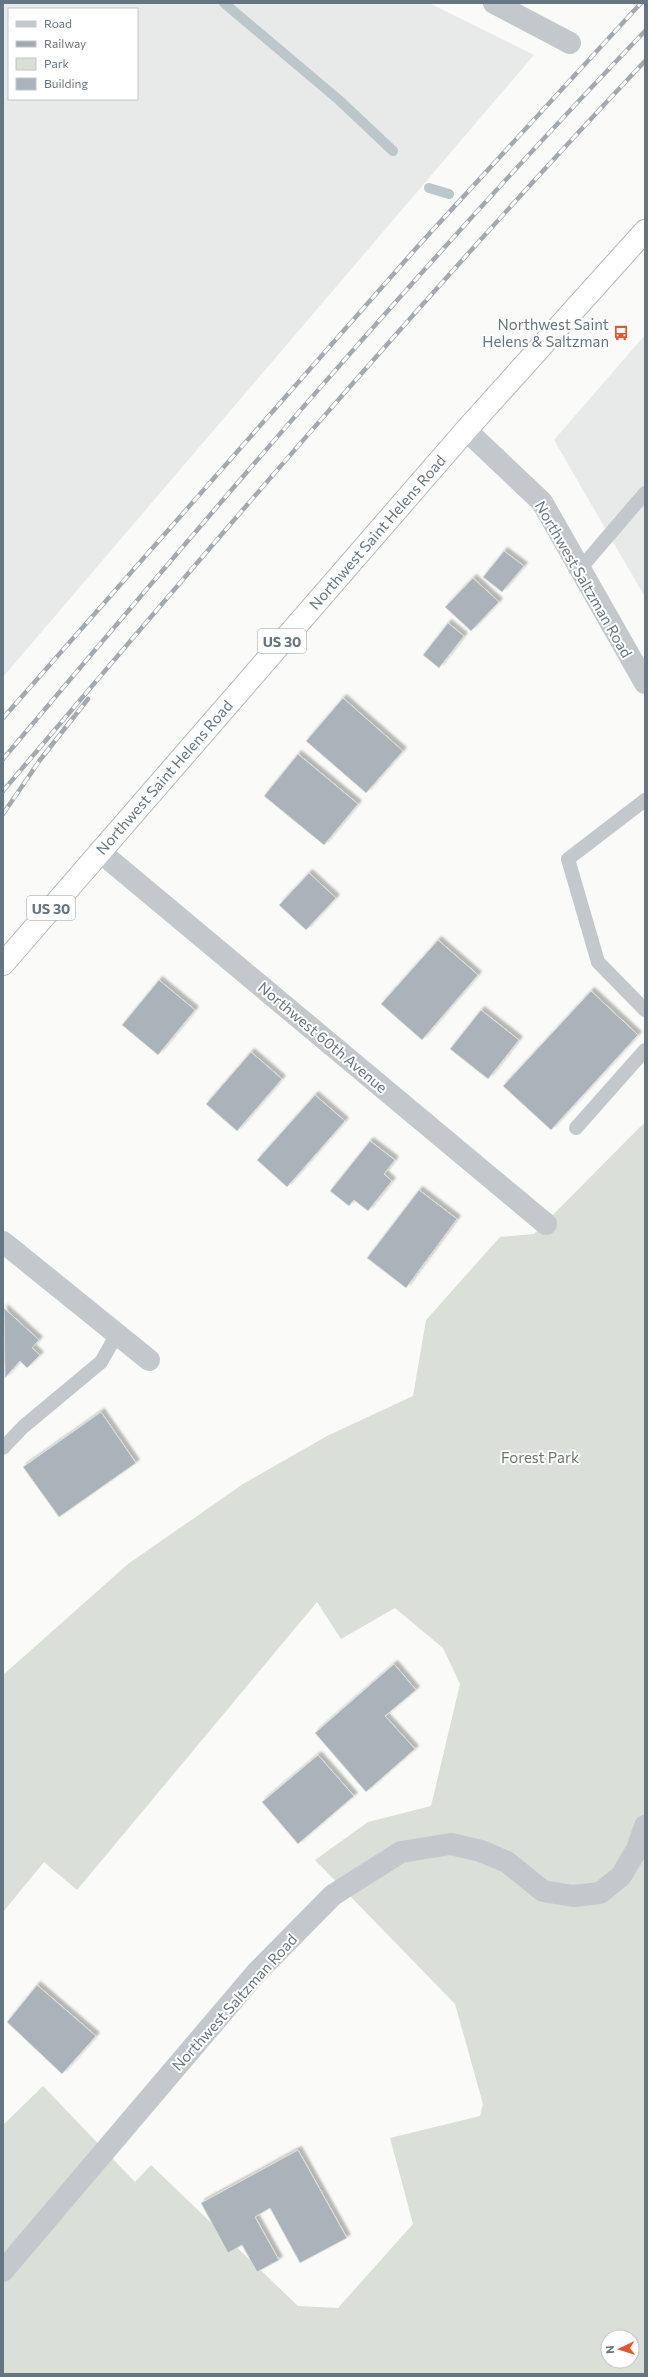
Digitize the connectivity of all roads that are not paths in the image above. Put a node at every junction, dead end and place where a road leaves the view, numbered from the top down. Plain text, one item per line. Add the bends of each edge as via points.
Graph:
1 (494, 3) edge
2 (570, 43) dead end
3 (645, 231) edge
4 (466, 430) junction
5 (645, 493) edge
6 (580, 569) junction
7 (645, 683) edge
8 (645, 800) edge
9 (99, 851) junction
10 (3, 964) edge
11 (645, 1010) edge
12 (645, 1050) edge
13 (576, 1128) dead end
14 (546, 1224) dead end
15 (3, 1242) edge
16 (117, 1334) junction
17 (149, 1360) dead end
18 (3, 1448) edge
19 (645, 1826) edge
20 (3, 2272) edge

1 - 2 street
3 - 4 highway, Northwest Saint Helens Road / US 30
4 - 6 street, Northwest Saltzman Road via 542,502
4 - 9 highway, Northwest Saint Helens Road / US 30
5 - 6 lane
6 - 7 street, Northwest Saltzman Road
8 - 11 lane via 568,859 598,962
9 - 10 highway, Northwest Saint Helens Road / US 30
9 - 14 street, Northwest 60th Avenue
12 - 13 lane
15 - 16 street
16 - 17 street
16 - 18 lane via 101,1362 23,1427
19 - 20 street, Northwest Saltzman Road via 638,1849 621,1876 600,1893 573,1896 543,1890 507,1862 481,1851 450,1844 401,1852 333,1895 256,1973

